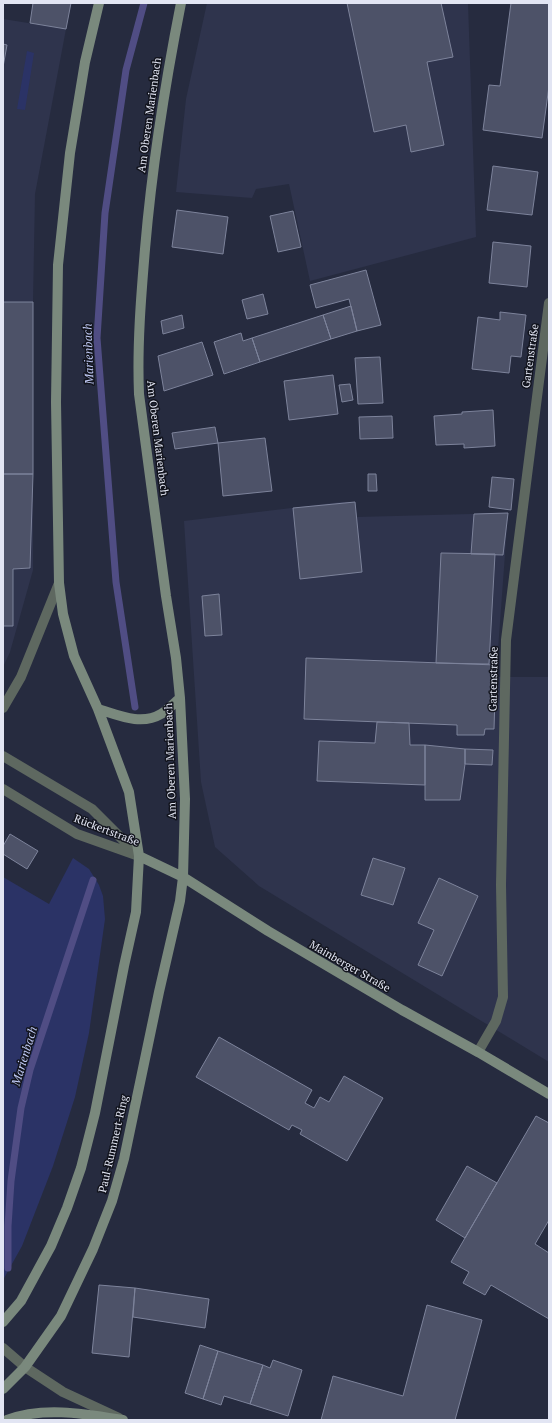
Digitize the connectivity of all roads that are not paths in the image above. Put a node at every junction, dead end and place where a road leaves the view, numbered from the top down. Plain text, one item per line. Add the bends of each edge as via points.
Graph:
1 (98, 3) edge
2 (181, 3) edge
3 (549, 303) edge
4 (59, 583) junction
5 (180, 698) junction
6 (3, 708) edge
7 (98, 709) junction
8 (3, 756) edge
9 (3, 789) edge
10 (139, 856) junction
11 (183, 877) junction
12 (478, 1052) junction
13 (549, 1094) edge
14 (3, 1322) edge
15 (3, 1348) edge
16 (25, 1367) junction
17 (3, 1389) edge
18 (7, 1420) edge
19 (123, 1420) edge

1 - 4 main road via 70,153 58,265 56,402
2 - 5 main road, Am Oberen Marienbach via 161,110 150,196 139,321 138,377
3 - 12 street, Gartenstraße via 506,640 501,885 502,997 496,1021
4 - 6 street via 21,677
4 - 7 main road via 63,614 74,656
5 - 7 main road via 162,714 141,720
5 - 11 main road, Am Oberen Marienbach via 185,799
7 - 10 main road via 129,792
8 - 10 street, Rückertstraße via 92,809
9 - 10 street, Rückertstraße via 77,834
10 - 11 main road, Mainberger Straße
10 - 14 main road via 136,912 95,1113 81,1168 51,1246 21,1301
11 - 12 main road, Mainberger Straße via 268,931
11 - 16 main road, Paul-Rummert-Ring via 124,1159 112,1201 61,1316
12 - 13 main road, Mainberger Straße
15 - 16 street
16 - 17 main road, Paul-Rummert-Ring
16 - 19 street via 63,1392
18 - 19 main road via 27,1415 60,1413

